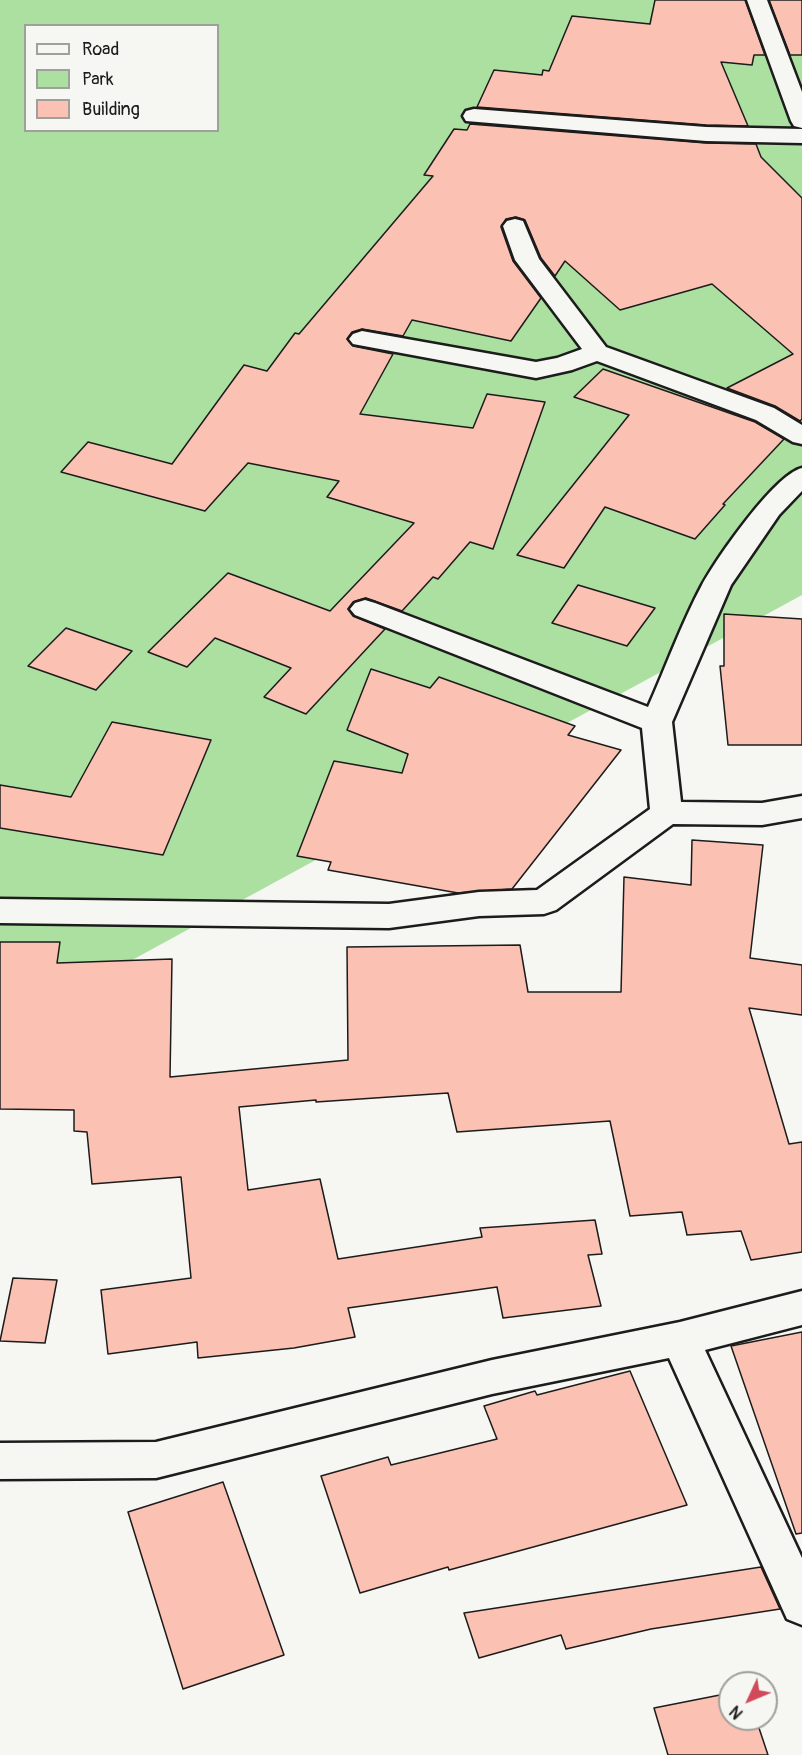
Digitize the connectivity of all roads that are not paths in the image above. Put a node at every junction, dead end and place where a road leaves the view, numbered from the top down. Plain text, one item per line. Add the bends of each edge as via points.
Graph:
1 (757, 0) edge
2 (474, 116) dead end
3 (802, 121) edge
4 (802, 136) edge
5 (515, 226) dead end
6 (362, 339) dead end
7 (597, 352) junction
8 (802, 436) edge
9 (802, 476) edge
10 (365, 609) dead end
11 (657, 722) junction
12 (802, 807) edge
13 (666, 813) junction
14 (0, 911) edge
15 (802, 1308) edge
16 (680, 1339) junction
17 (0, 1461) edge
18 (802, 1605) edge

1 - 3 street
2 - 4 street via 706,134
5 - 7 street via 527,260
6 - 7 street via 536,370
7 - 8 street via 765,414
9 - 11 street via 769,508 717,585
10 - 11 street
11 - 13 street
12 - 13 street via 762,814
13 - 14 street via 544,902 479,904 389,916
15 - 16 street
16 - 17 street via 492,1377 156,1460
16 - 18 street

